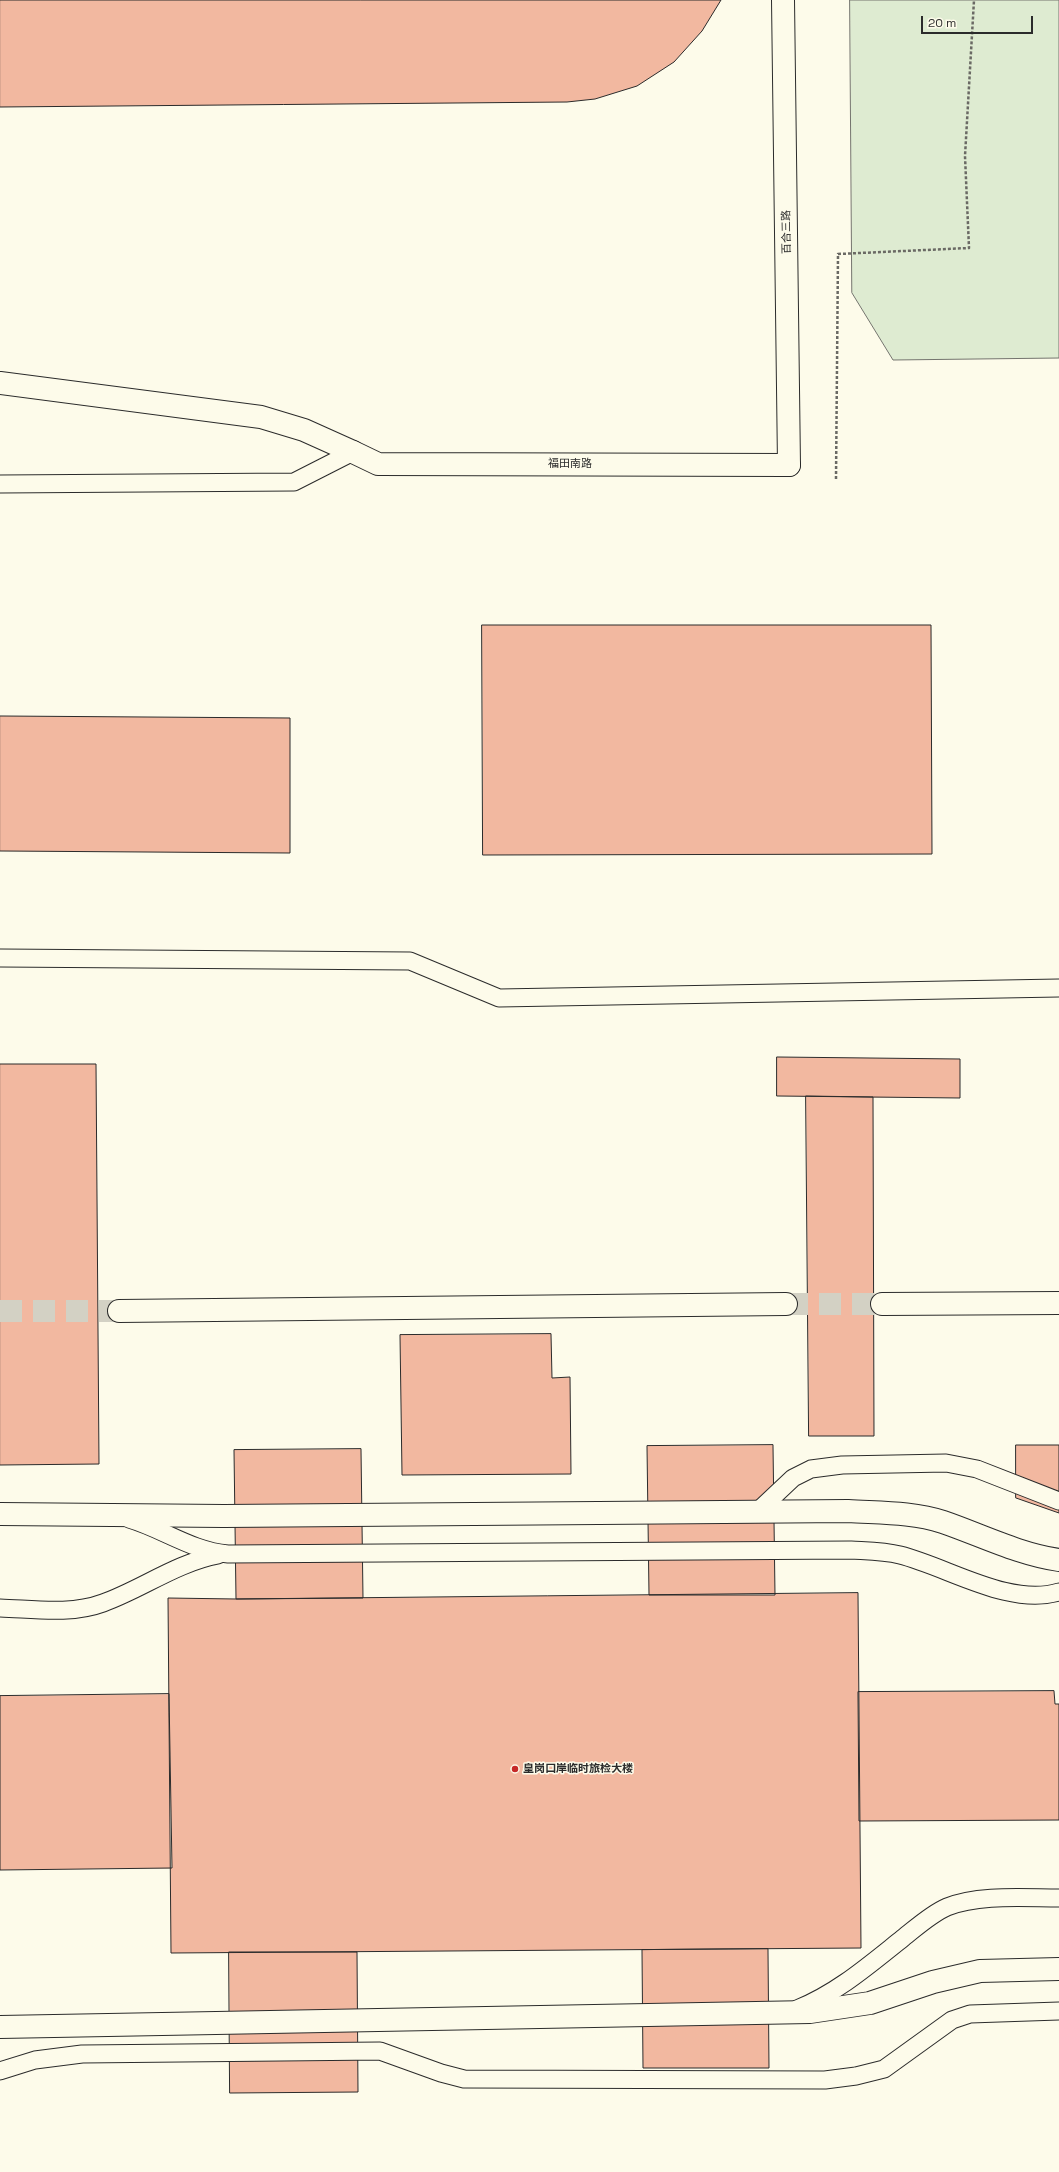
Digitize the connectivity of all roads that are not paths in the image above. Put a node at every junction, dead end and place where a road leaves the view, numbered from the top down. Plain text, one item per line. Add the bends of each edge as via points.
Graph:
1 (783, 0) edge
2 (0, 383) edge
3 (353, 452) junction
4 (789, 465) joint
5 (0, 484) edge
6 (0, 958) edge
7 (1059, 988) edge
8 (1059, 1303) edge
9 (786, 1304) tunnel mouth
10 (882, 1304) tunnel mouth
11 (118, 1311) tunnel mouth
12 (1059, 1501) edge
13 (758, 1511) junction
14 (0, 1514) edge
15 (118, 1515) junction
16 (228, 1554) junction
17 (1059, 1560) edge
18 (1059, 1592) edge
19 (0, 1608) edge
20 (1059, 1898) edge
21 (1059, 1969) edge
22 (1059, 2011) edge
23 (775, 2014) junction
24 (0, 2027) edge
25 (0, 2071) edge

1 - 4 main road, 百合三路
2 - 3 main road, 福田南路 via 261,417 304,430
3 - 4 main road, 福田南路 via 378,464
3 - 5 lane via 294,482
6 - 7 lane via 410,961 499,998
8 - 10 main road
9 - 11 main road
12 - 13 lane via 978,1470 946,1463 842,1465 811,1469 793,1478
13 - 15 main road
13 - 17 main road via 848,1511 925,1518 1024,1552
14 - 15 main road
15 - 16 lane via 195,1547
16 - 18 lane via 851,1550 900,1555 995,1589 1018,1594
16 - 19 lane via 194,1560 103,1603 85,1608
20 - 23 lane via 987,1899 947,1907 929,1918 841,1987 810,2004
21 - 23 main road via 980,1971 842,2009
22 - 25 lane via 970,2014 952,2020 884,2069 825,2080 464,2079 380,2051 82,2054 35,2060
23 - 24 main road

